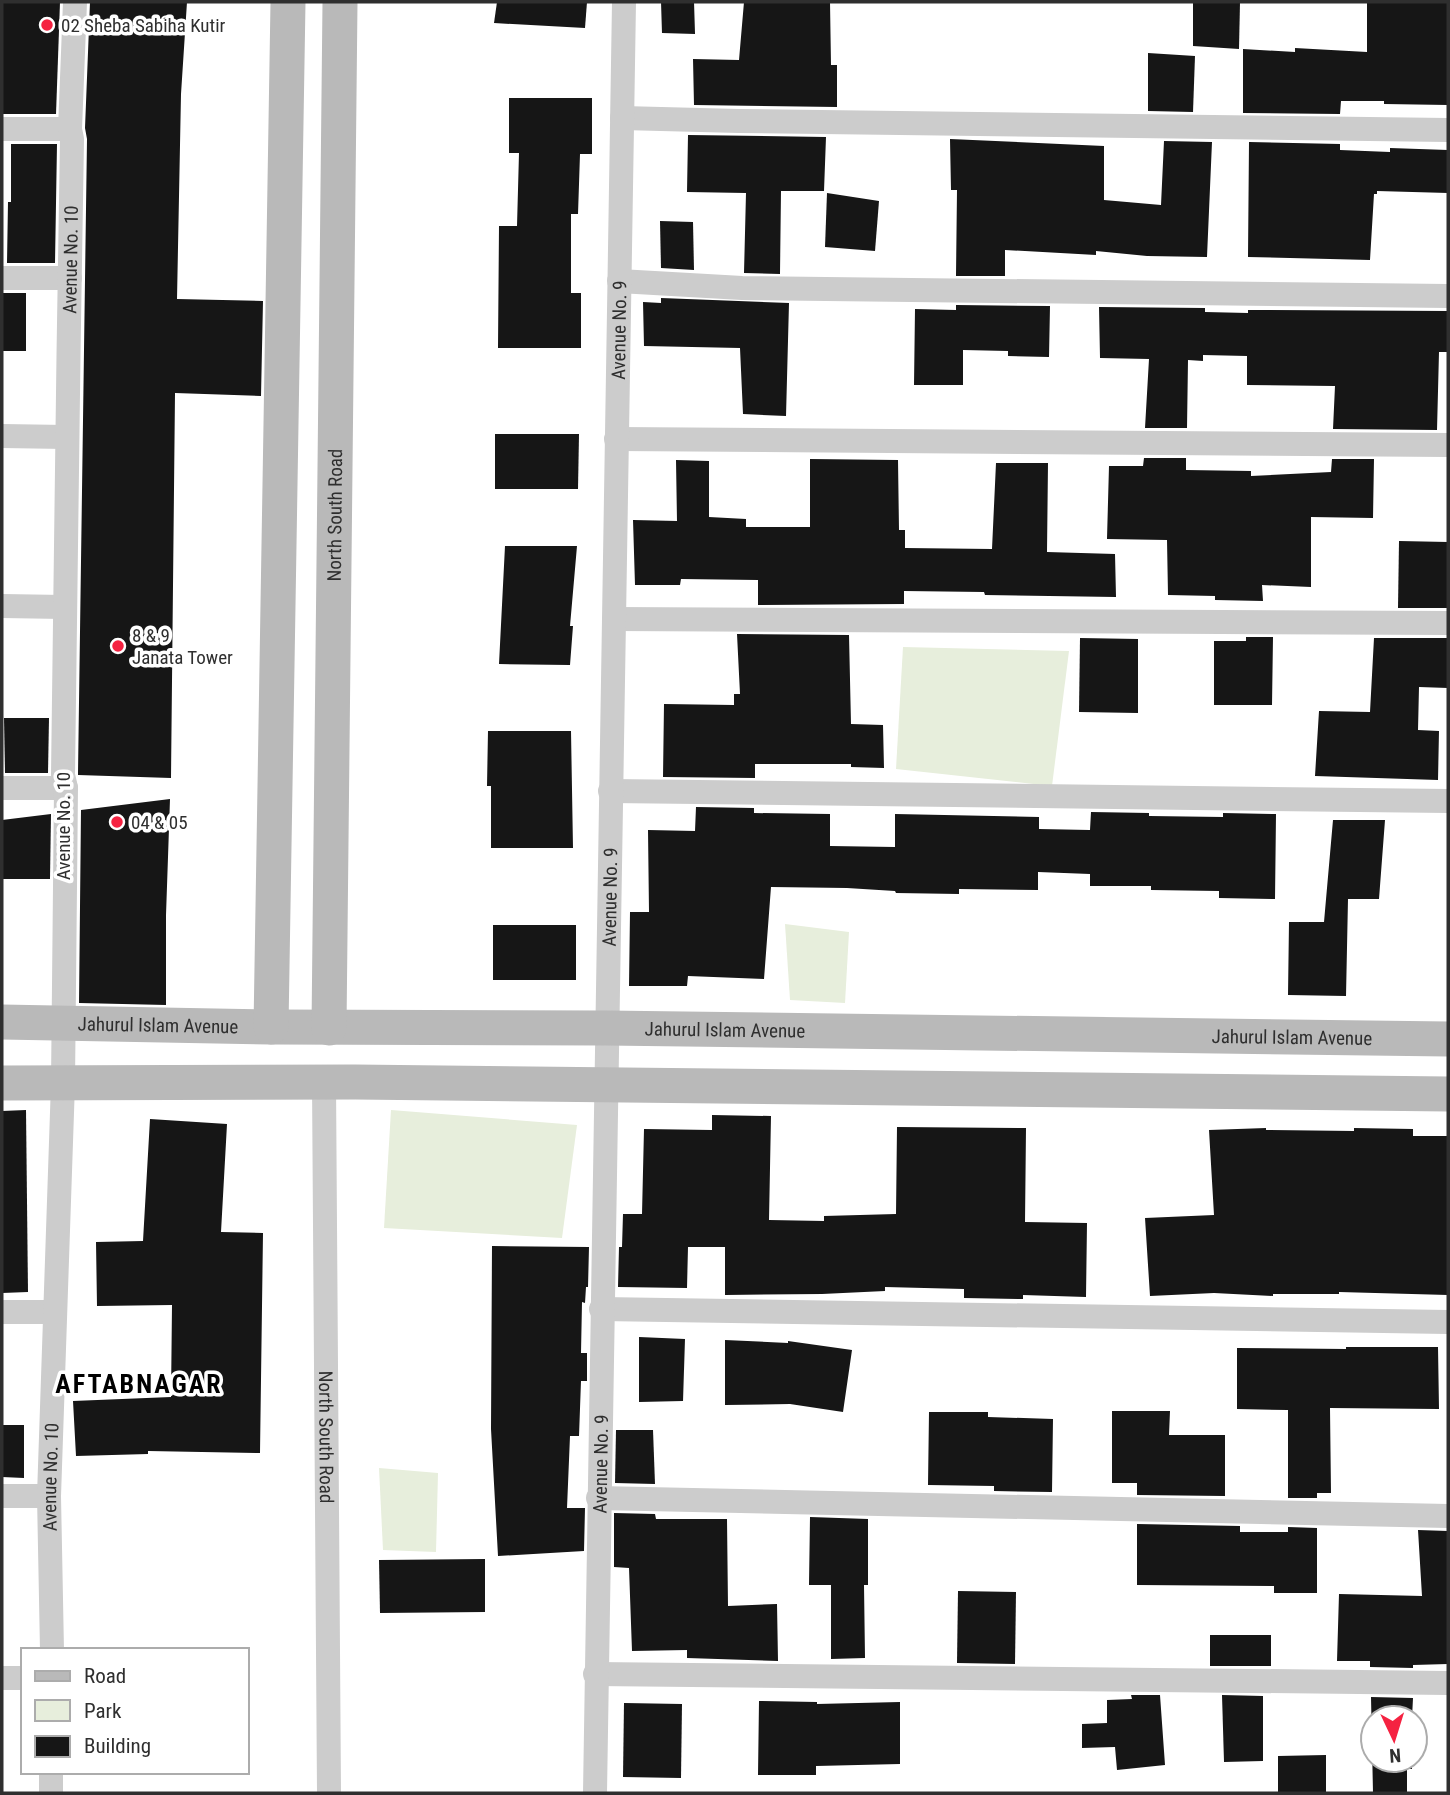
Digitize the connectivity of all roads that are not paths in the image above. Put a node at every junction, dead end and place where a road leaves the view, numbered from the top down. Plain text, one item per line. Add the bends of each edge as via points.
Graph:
1 (75, 2) edge
2 (288, 2) edge
3 (340, 2) edge
4 (624, 2) edge
5 (622, 118) junction
6 (2, 129) edge
7 (70, 129) junction
8 (1448, 130) edge
9 (2, 278) edge
10 (71, 278) junction
11 (619, 281) junction
12 (1448, 296) edge
13 (2, 436) edge
14 (66, 437) junction
15 (616, 439) junction
16 (1448, 445) edge
17 (2, 606) edge
18 (64, 607) junction
19 (614, 619) junction
20 (1448, 623) edge
21 (2, 788) edge
22 (66, 788) junction
23 (610, 791) junction
24 (1448, 801) edge
25 (2, 1022) edge
26 (62, 1023) junction
27 (271, 1027) junction
28 (329, 1028) junction
29 (606, 1028) junction
30 (1448, 1039) edge
31 (324, 1082) junction
32 (2, 1083) edge
33 (62, 1083) junction
34 (605, 1085) junction
35 (1448, 1094) edge
36 (601, 1309) junction
37 (2, 1312) edge
38 (55, 1312) junction
39 (1448, 1322) edge
40 (2, 1496) edge
41 (49, 1496) junction
42 (598, 1498) junction
43 (1448, 1516) edge
44 (52, 1648) edge
45 (595, 1674) junction
46 (2, 1678) edge
47 (21, 1678) edge
48 (1448, 1683) edge
49 (51, 1774) edge
50 (51, 1793) edge
51 (329, 1793) edge
52 (595, 1793) edge

1 - 7 street, Avenue No. 10
2 - 27 street
3 - 28 street, North South Road
4 - 5 street, Avenue No. 9
5 - 8 street
5 - 11 street, Avenue No. 9
6 - 7 street
7 - 10 street, Avenue No. 10
9 - 10 street
10 - 14 street, Avenue No. 10
11 - 12 street via 742,288
11 - 15 street, Avenue No. 9
13 - 14 street
14 - 18 street, Avenue No. 10
15 - 16 street
15 - 19 street, Avenue No. 9
17 - 18 street
18 - 22 street, Avenue No. 10 via 62,775
19 - 20 street
19 - 23 street, Avenue No. 9
21 - 22 street
22 - 26 street, Avenue No. 10
23 - 24 street
23 - 29 street, Avenue No. 9
25 - 26 street, Jahurul Islam Avenue
26 - 27 street, Jahurul Islam Avenue
26 - 33 street, Avenue No. 10
27 - 28 street, Jahurul Islam Avenue
28 - 29 street, Jahurul Islam Avenue
29 - 30 street, Jahurul Islam Avenue
29 - 34 street, Avenue No. 9
31 - 33 street
31 - 34 street
31 - 51 street, North South Road
32 - 33 street
33 - 38 street, Avenue No. 10
34 - 35 street
34 - 36 street, Avenue No. 9
36 - 39 street
36 - 42 street, Avenue No. 9
37 - 38 street
38 - 41 street, Avenue No. 10
40 - 41 street
41 - 44 street, Avenue No. 10
42 - 43 street
42 - 45 street, Avenue No. 9
45 - 48 street
45 - 52 street, Avenue No. 9
46 - 47 street
49 - 50 street

